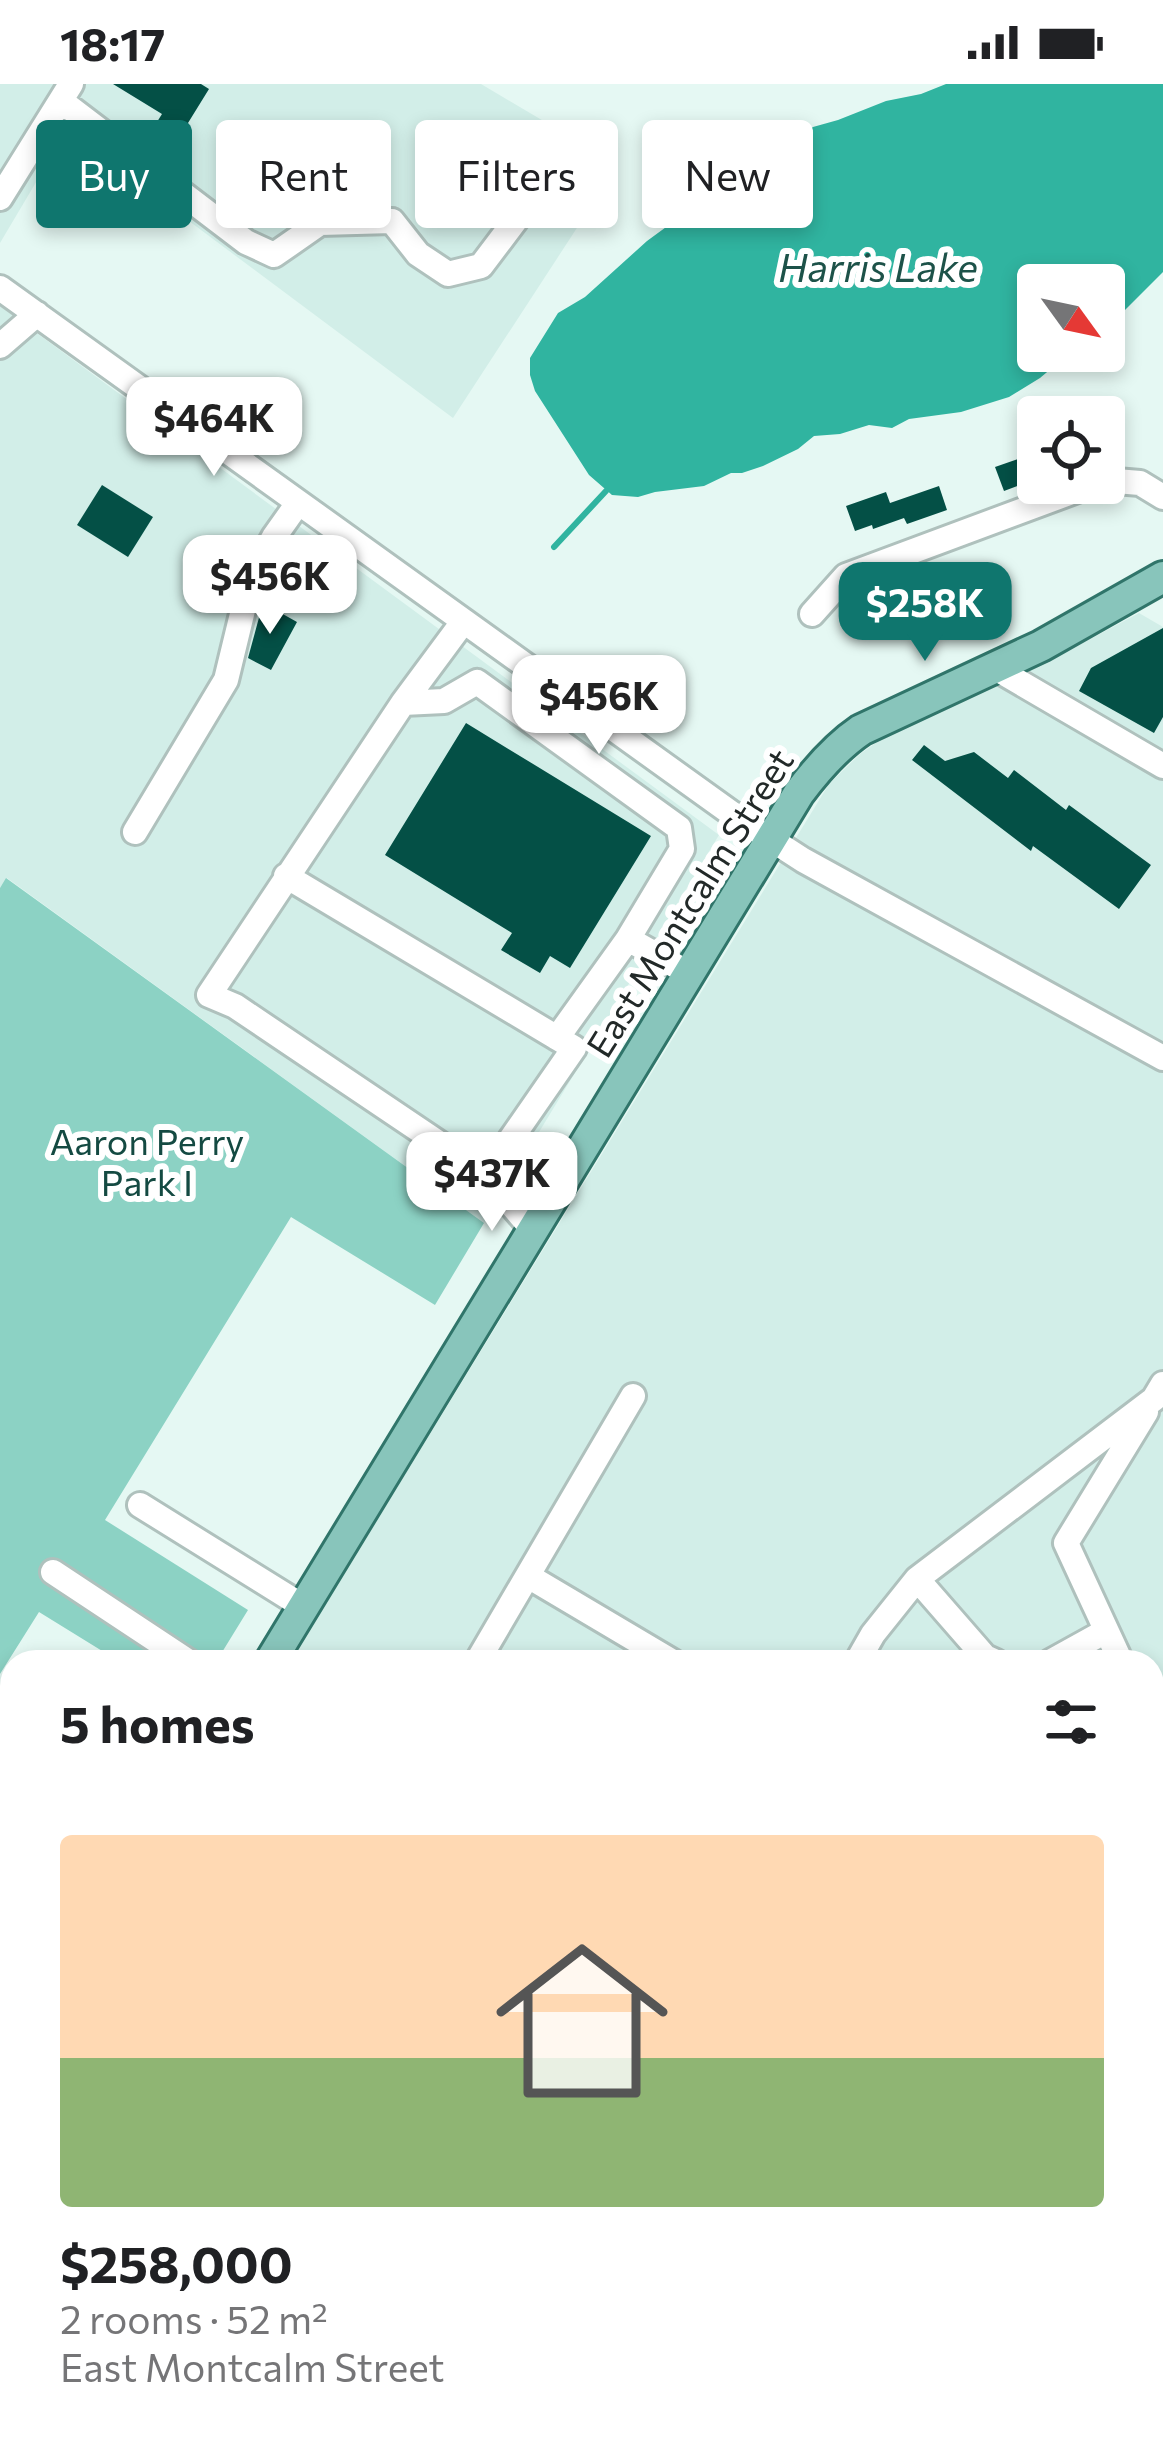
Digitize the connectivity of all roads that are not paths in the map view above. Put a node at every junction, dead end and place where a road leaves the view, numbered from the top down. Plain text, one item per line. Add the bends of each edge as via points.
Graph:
1 (66, 92) edge
2 (0, 198) edge
3 (510, 228) edge
4 (0, 288) edge
5 (37, 314) junction
6 (0, 346) edge
7 (1125, 482) edge
8 (1163, 497) edge
9 (298, 503) junction
10 (1039, 504) edge
11 (1160, 587) edge
12 (812, 614) dead end
13 (463, 622) junction
14 (995, 668) junction
15 (403, 703) junction
16 (1163, 766) edge
17 (135, 832) dead end
18 (771, 840) junction
19 (286, 876) junction
20 (628, 939) junction
21 (690, 974) junction
22 (557, 1038) junction
23 (1163, 1058) edge
24 (486, 1175) junction
25 (533, 1230) junction
26 (1158, 1392) edge
27 (633, 1396) dead end
28 (140, 1505) dead end
29 (53, 1572) dead end
30 (528, 1576) junction
31 (917, 1579) junction
32 (304, 1607) junction
33 (1106, 1631) junction
34 (171, 1650) edge
35 (277, 1650) edge
36 (483, 1650) edge
37 (653, 1650) edge
38 (865, 1650) edge
39 (979, 1650) edge
40 (1072, 1650) edge
41 (1115, 1650) edge

1 - 2 street
1 - 3 street via 246,242 274,255 320,224 392,221 418,254 448,274 481,266
4 - 5 street
5 - 6 street
5 - 9 street
7 - 8 street
9 - 13 street
9 - 17 street via 250,581 226,680
10 - 12 street via 846,576
11 - 14 main road, East Montcalm Street
13 - 15 street
13 - 18 street
14 - 16 street
14 - 18 main road, East Montcalm Street via 851,737 809,779
15 - 19 street
15 - 20 street via 444,701 478,682 679,828 682,848
18 - 21 main road, East Montcalm Street
18 - 23 street
19 - 22 street
19 - 24 street via 209,995
20 - 21 street
20 - 22 street
21 - 25 main road, East Montcalm Street
22 - 24 street via 574,1048
24 - 25 street
25 - 32 main road, East Montcalm Street
26 - 31 street
26 - 33 street via 1066,1544
27 - 30 street
28 - 32 street
29 - 34 street
30 - 36 street
30 - 37 street
31 - 38 street
31 - 39 street
32 - 35 main road, East Montcalm Street
33 - 40 street
33 - 41 street

